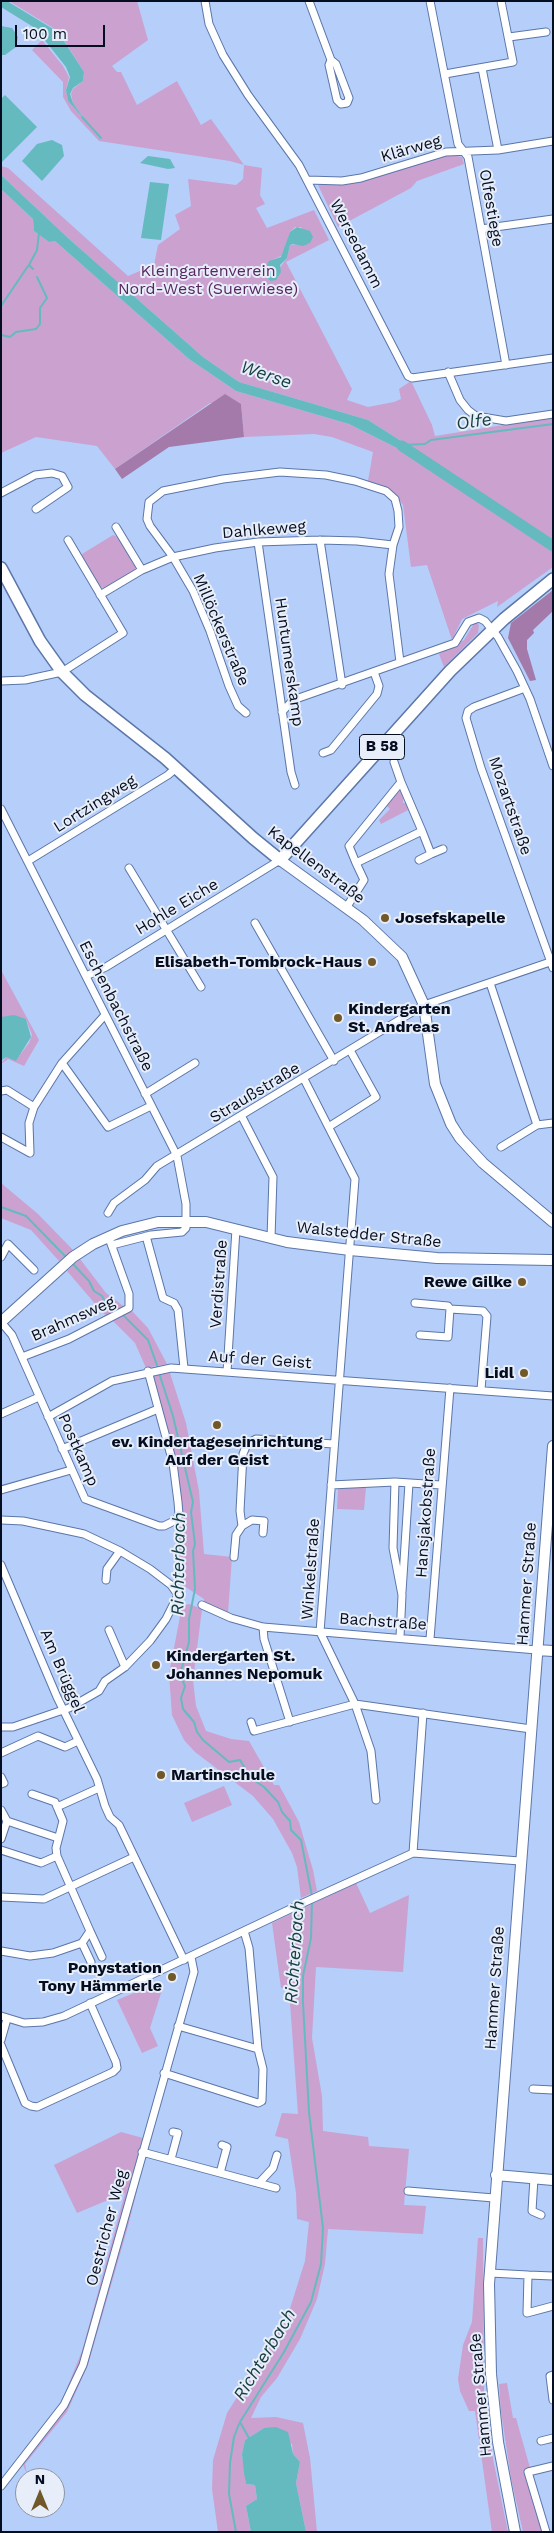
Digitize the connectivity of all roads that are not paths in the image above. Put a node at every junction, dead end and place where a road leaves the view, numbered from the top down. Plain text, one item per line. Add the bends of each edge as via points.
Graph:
1 (204, 1) edge
2 (309, 1) edge
3 (430, 1) edge
4 (501, 1) edge
5 (546, 32) dead end
6 (510, 37) junction
7 (331, 60) junction
8 (482, 68) junction
9 (444, 74) junction
10 (553, 141) edge
11 (462, 150) junction
12 (498, 150) junction
13 (307, 180) junction
14 (553, 218) edge
15 (481, 229) junction
16 (553, 358) edge
17 (506, 364) junction
18 (448, 372) junction
19 (553, 414) edge
20 (1, 493) edge
21 (36, 509) dead end
22 (116, 527) dead end
23 (68, 540) dead end
24 (320, 540) junction
25 (258, 542) junction
26 (393, 545) junction
27 (173, 557) junction
28 (1, 568) edge
29 (142, 570) junction
30 (553, 579) edge
31 (100, 595) junction
32 (493, 629) junction
33 (400, 662) junction
34 (62, 672) junction
35 (374, 672) junction
36 (1, 681) edge
37 (342, 685) junction
38 (525, 688) junction
39 (279, 696) junction
40 (293, 700) junction
41 (282, 712) junction
42 (246, 713) dead end
43 (550, 751) edge
44 (323, 753) dead end
45 (394, 762) dead end
46 (553, 766) edge
47 (176, 768) junction
48 (402, 782) junction
49 (295, 785) dead end
50 (1, 809) edge
51 (422, 831) junction
52 (442, 849) dead end
53 (431, 854) junction
54 (280, 860) junction
55 (419, 860) dead end
56 (28, 861) junction
57 (356, 863) junction
58 (129, 868) dead end
59 (346, 908) junction
60 (255, 923) dead end
61 (166, 928) junction
62 (552, 964) edge
63 (86, 976) junction
64 (490, 984) junction
65 (201, 987) dead end
66 (424, 1005) junction
67 (105, 1015) junction
68 (351, 1052) junction
69 (334, 1061) junction
70 (62, 1063) junction
71 (195, 1063) dead end
72 (304, 1079) junction
73 (1, 1092) edge
74 (145, 1094) junction
75 (151, 1106) junction
76 (34, 1107) junction
77 (242, 1117) junction
78 (553, 1123) edge
79 (538, 1125) junction
80 (330, 1126) junction
81 (1, 1137) edge
82 (501, 1147) dead end
83 (177, 1156) junction
84 (108, 1213) dead end
85 (188, 1221) junction
86 (553, 1222) edge
87 (236, 1229) junction
88 (146, 1236) junction
89 (271, 1238) junction
90 (110, 1241) junction
91 (4, 1243) edge
92 (350, 1250) junction
93 (1, 1257) edge
94 (552, 1260) edge
95 (34, 1270) dead end
96 (415, 1304) dead end
97 (450, 1309) junction
98 (1, 1322) edge
99 (420, 1335) dead end
100 (22, 1357) junction
101 (184, 1368) junction
102 (150, 1371) junction
103 (227, 1372) junction
104 (339, 1380) junction
105 (450, 1388) junction
106 (481, 1390) junction
107 (553, 1396) edge
108 (39, 1397) junction
109 (158, 1409) junction
110 (1, 1414) edge
111 (48, 1417) junction
112 (334, 1444) junction
113 (553, 1446) edge
114 (62, 1449) junction
115 (70, 1470) junction
116 (395, 1482) junction
117 (409, 1482) junction
118 (331, 1485) junction
119 (441, 1485) junction
120 (1, 1490) edge
121 (1, 1520) edge
122 (242, 1526) junction
123 (263, 1533) dead end
124 (120, 1551) junction
125 (234, 1557) dead end
126 (1, 1565) edge
127 (106, 1580) dead end
128 (402, 1595) junction
129 (202, 1605) dead end
130 (263, 1627) junction
131 (109, 1630) dead end
132 (320, 1632) junction
133 (400, 1637) junction
134 (430, 1639) junction
135 (537, 1650) junction
136 (553, 1651) edge
137 (125, 1668) junction
138 (355, 1704) junction
139 (63, 1710) junction
140 (423, 1713) junction
141 (251, 1722) dead end
142 (290, 1722) junction
143 (1, 1727) edge
144 (531, 1728) junction
145 (78, 1741) junction
146 (1, 1753) edge
147 (1, 1777) edge
148 (1, 1784) edge
149 (98, 1788) junction
150 (32, 1794) dead end
151 (376, 1800) dead end
152 (57, 1808) junction
153 (1, 1810) edge
154 (7, 1821) junction
155 (58, 1838) junction
156 (1, 1839) edge
157 (1, 1850) edge
158 (413, 1853) junction
159 (57, 1856) junction
160 (134, 1857) junction
161 (520, 1861) junction
162 (72, 1887) junction
163 (1, 1897) edge
164 (90, 1931) junction
165 (244, 1931) junction
166 (82, 1943) junction
167 (1, 1951) edge
168 (188, 1958) junction
169 (90, 2003) junction
170 (4, 2018) edge
171 (178, 2026) junction
172 (1, 2040) edge
173 (1, 2044) edge
174 (258, 2049) junction
175 (164, 2073) junction
176 (533, 2089) dead end
177 (553, 2090) edge
178 (178, 2133) dead end
179 (227, 2147) dead end
180 (142, 2152) junction
181 (277, 2156) dead end
182 (171, 2160) junction
183 (220, 2173) junction
184 (496, 2175) junction
185 (534, 2178) junction
186 (553, 2180) edge
187 (260, 2183) junction
188 (276, 2188) dead end
189 (408, 2192) dead end
190 (494, 2198) junction
191 (541, 2215) dead end
192 (490, 2273) junction
193 (528, 2274) junction
194 (553, 2276) edge
195 (553, 2306) edge
196 (553, 2375) edge
197 (553, 2400) edge
198 (553, 2438) edge
199 (541, 2441) dead end
200 (553, 2466) edge
201 (1, 2486) edge
202 (515, 2532) edge
203 (546, 2532) edge

1 - 13 street, Wersedamm via 209,24 223,55
2 - 7 street
3 - 9 street, Olfestiege
4 - 6 street via 505,28
5 - 6 street
6 - 8 street via 513,62
7 - 7 street via 329,65 337,100 347,103 349,98 336,64
8 - 9 street
8 - 12 street
9 - 11 street, Olfestiege via 458,144
10 - 12 street, Klärweg
11 - 12 street, Klärweg
11 - 13 street, Klärweg via 361,178 324,182
11 - 15 street, Olfestiege via 468,156
13 - 18 street, Wersedamm via 408,376
14 - 15 street
15 - 17 street, Olfestiege
16 - 17 street, Wersedamm
17 - 18 street, Wersedamm
18 - 19 street via 460,400 476,416 506,420
20 - 21 street via 35,475 52,473 62,476 68,487
22 - 29 street
23 - 31 street
24 - 25 street, Dahlkeweg
24 - 26 street, Dahlkeweg
24 - 37 street
25 - 27 street, Dahlkeweg
25 - 39 street, Huntumerskamp
26 - 27 street, Millöckerstraße via 399,527 398,511 395,498 386,491 326,475 280,472 176,487 154,496 149,502 147,519
26 - 33 street via 389,574
27 - 29 street, Dahlkeweg
27 - 42 street, Millöckerstraße via 193,591 238,706
28 - 34 main road, Kapellenstraße via 40,641
29 - 31 street, Dahlkeweg
30 - 32 main road, B 58
31 - 34 street via 123,633
32 - 33 street via 483,619 473,618 455,643
32 - 38 street
32 - 54 main road, B 58 via 439,683
33 - 35 street
34 - 36 street via 25,680
34 - 47 main road, Kapellenstraße
35 - 37 street
35 - 44 street via 379,686 377,694 331,750
37 - 40 street
38 - 43 street
38 - 62 street, Mozartstraße via 474,707 466,718
39 - 40 street
39 - 41 street, Huntumerskamp
40 - 41 street
41 - 49 street, Huntumerskamp
43 - 46 street
45 - 48 street
47 - 54 main road, Kapellenstraße
47 - 56 street, Lortzingweg
48 - 51 street
48 - 57 street via 348,846
50 - 56 street, Eschenbachstraße
51 - 53 street
51 - 57 street
52 - 53 street
53 - 55 street
54 - 59 main road, Kapellenstraße
54 - 61 street, Hohle Eiche
56 - 63 street, Eschenbachstraße
57 - 59 street via 364,880
58 - 61 street
59 - 66 main road, Kapellenstraße via 382,936 402,957
60 - 69 street
61 - 63 street, Hohle Eiche via 106,967
61 - 65 street
62 - 64 street, Straußstraße
63 - 67 street, Eschenbachstraße
64 - 66 street, Straußstraße
64 - 79 street
66 - 68 street, Straußstraße
66 - 86 main road, Kapellenstraße via 435,1084 451,1124 484,1163
67 - 70 street
67 - 74 street, Eschenbachstraße
68 - 69 street, Straußstraße
68 - 80 street via 376,1097
69 - 72 street, Straußstraße
70 - 75 street via 106,1125 112,1127
70 - 76 street
71 - 74 street
72 - 77 street, Straußstraße
72 - 80 street, Winkelstraße
73 - 76 street via 7,1090
74 - 75 street, Eschenbachstraße
75 - 83 street, Eschenbachstraße
76 - 81 street via 29,1123 30,1153
77 - 83 street, Straußstraße
77 - 89 street via 273,1177
78 - 79 street
79 - 82 street
80 - 92 street, Winkelstraße via 355,1179
83 - 84 street, Straußstraße via 157,1166 145,1180 114,1203
83 - 85 street, Eschenbachstraße
85 - 87 main road, Walstedder Straße
85 - 88 street, Walstedder Straße via 182,1232
85 - 90 main road, Walstedder Straße via 150,1224
87 - 89 main road, Walstedder Straße
87 - 103 street, Verdistraße
88 - 90 street, Walstedder Straße
88 - 101 street via 163,1298 174,1303 178,1310
89 - 92 main road, Walstedder Straße
90 - 98 main road, Walstedder Straße via 69,1260
90 - 100 street, Brahmsweg via 131,1303 127,1310 69,1339
91 - 93 street
91 - 95 street
92 - 94 main road, Walstedder Straße via 437,1258
92 - 104 street, Winkelstraße
96 - 97 street via 448,1306
97 - 99 street via 448,1337
97 - 106 street via 483,1312 487,1316
98 - 100 street, Postkamp via 12,1335
100 - 108 street, Postkamp
101 - 102 street, Auf der Geist
101 - 103 street, Auf der Geist
102 - 109 street, Postkamp
102 - 111 street, Auf der Geist via 112,1381
103 - 104 street, Auf der Geist
104 - 105 street, Auf der Geist
104 - 112 street, Winkelstraße
105 - 106 street, Auf der Geist
105 - 119 street, Hansjakobstraße
106 - 107 street, Auf der Geist
108 - 110 street
108 - 111 street, Postkamp
109 - 114 street
109 - 115 street, Postkamp via 176,1481 179,1515 173,1522 159,1526 91,1503 80,1494
111 - 114 street, Postkamp
112 - 118 street, Winkelstraße
112 - 122 street via 256,1439 247,1444 243,1454
113 - 135 main road, Hammer Straße
114 - 115 street, Postkamp
115 - 120 street
116 - 117 street
116 - 118 street
116 - 128 street via 393,1548
117 - 119 street
117 - 128 street
118 - 132 street, Winkelstraße
119 - 134 street, Hansjakobstraße
121 - 124 street via 84,1534
122 - 123 street via 252,1520 264,1521
122 - 125 street via 236,1535
124 - 127 street via 107,1569
124 - 137 street via 171,1585 178,1595 166,1618
126 - 139 street, Am Brüggel
128 - 133 street
129 - 130 street, Bachstraße
130 - 132 street, Bachstraße
130 - 142 street
131 - 137 street
132 - 133 street, Bachstraße
132 - 138 street, Winkelstraße
133 - 134 street, Bachstraße
134 - 135 street, Bachstraße
135 - 136 main road
135 - 144 main road, Hammer Straße
137 - 139 street via 105,1681 99,1691
138 - 140 street
138 - 142 street
138 - 151 street, Winkelstraße via 371,1751
139 - 143 street
139 - 145 street, Am Brüggel
140 - 144 street
140 - 158 street
141 - 142 street via 254,1731
144 - 161 main road, Hammer Straße
145 - 146 street via 65,1748 38,1736
145 - 149 street, Am Brüggel via 97,1779
147 - 148 street via 4,1783
149 - 152 street
149 - 160 street, Am Brüggel via 110,1817 119,1825
150 - 152 street via 55,1802
152 - 155 street via 63,1821
153 - 154 street
154 - 155 street
154 - 156 street
155 - 159 street
157 - 159 street via 41,1863
158 - 161 street
158 - 165 street
159 - 162 street
160 - 162 street
160 - 168 street, Am Brüggel
161 - 184 main road, Hammer Straße
162 - 163 street via 44,1899
162 - 164 street
164 - 166 street
164 - 166 street via 100,1954 89,1959
165 - 168 street
165 - 174 street via 249,1948
166 - 167 street via 53,1953 30,1956
168 - 169 street
168 - 171 street, Oestricher Weg via 194,1972
169 - 170 street via 64,2016 42,2022 24,2023
169 - 173 street via 116,2062 117,2068 113,2072 37,2107 25,2103
170 - 172 street
171 - 174 street
171 - 175 street, Oestricher Weg
174 - 175 street via 263,2069 262,2101
175 - 180 street, Oestricher Weg
176 - 177 street
178 - 182 street
179 - 183 street
180 - 182 street
180 - 201 street, Oestricher Weg via 82,2365 72,2390
181 - 187 street
182 - 183 street
183 - 187 street
184 - 185 main road
184 - 190 main road, Hammer Straße
185 - 186 main road
185 - 191 street via 532,2211
187 - 188 street
189 - 190 street
190 - 192 main road, Hammer Straße
192 - 193 street
192 - 202 main road, Hammer Straße via 491,2374 498,2442
193 - 194 street
193 - 195 street via 527,2313
196 - 197 street via 550,2376
198 - 199 street
200 - 203 street via 528,2472

